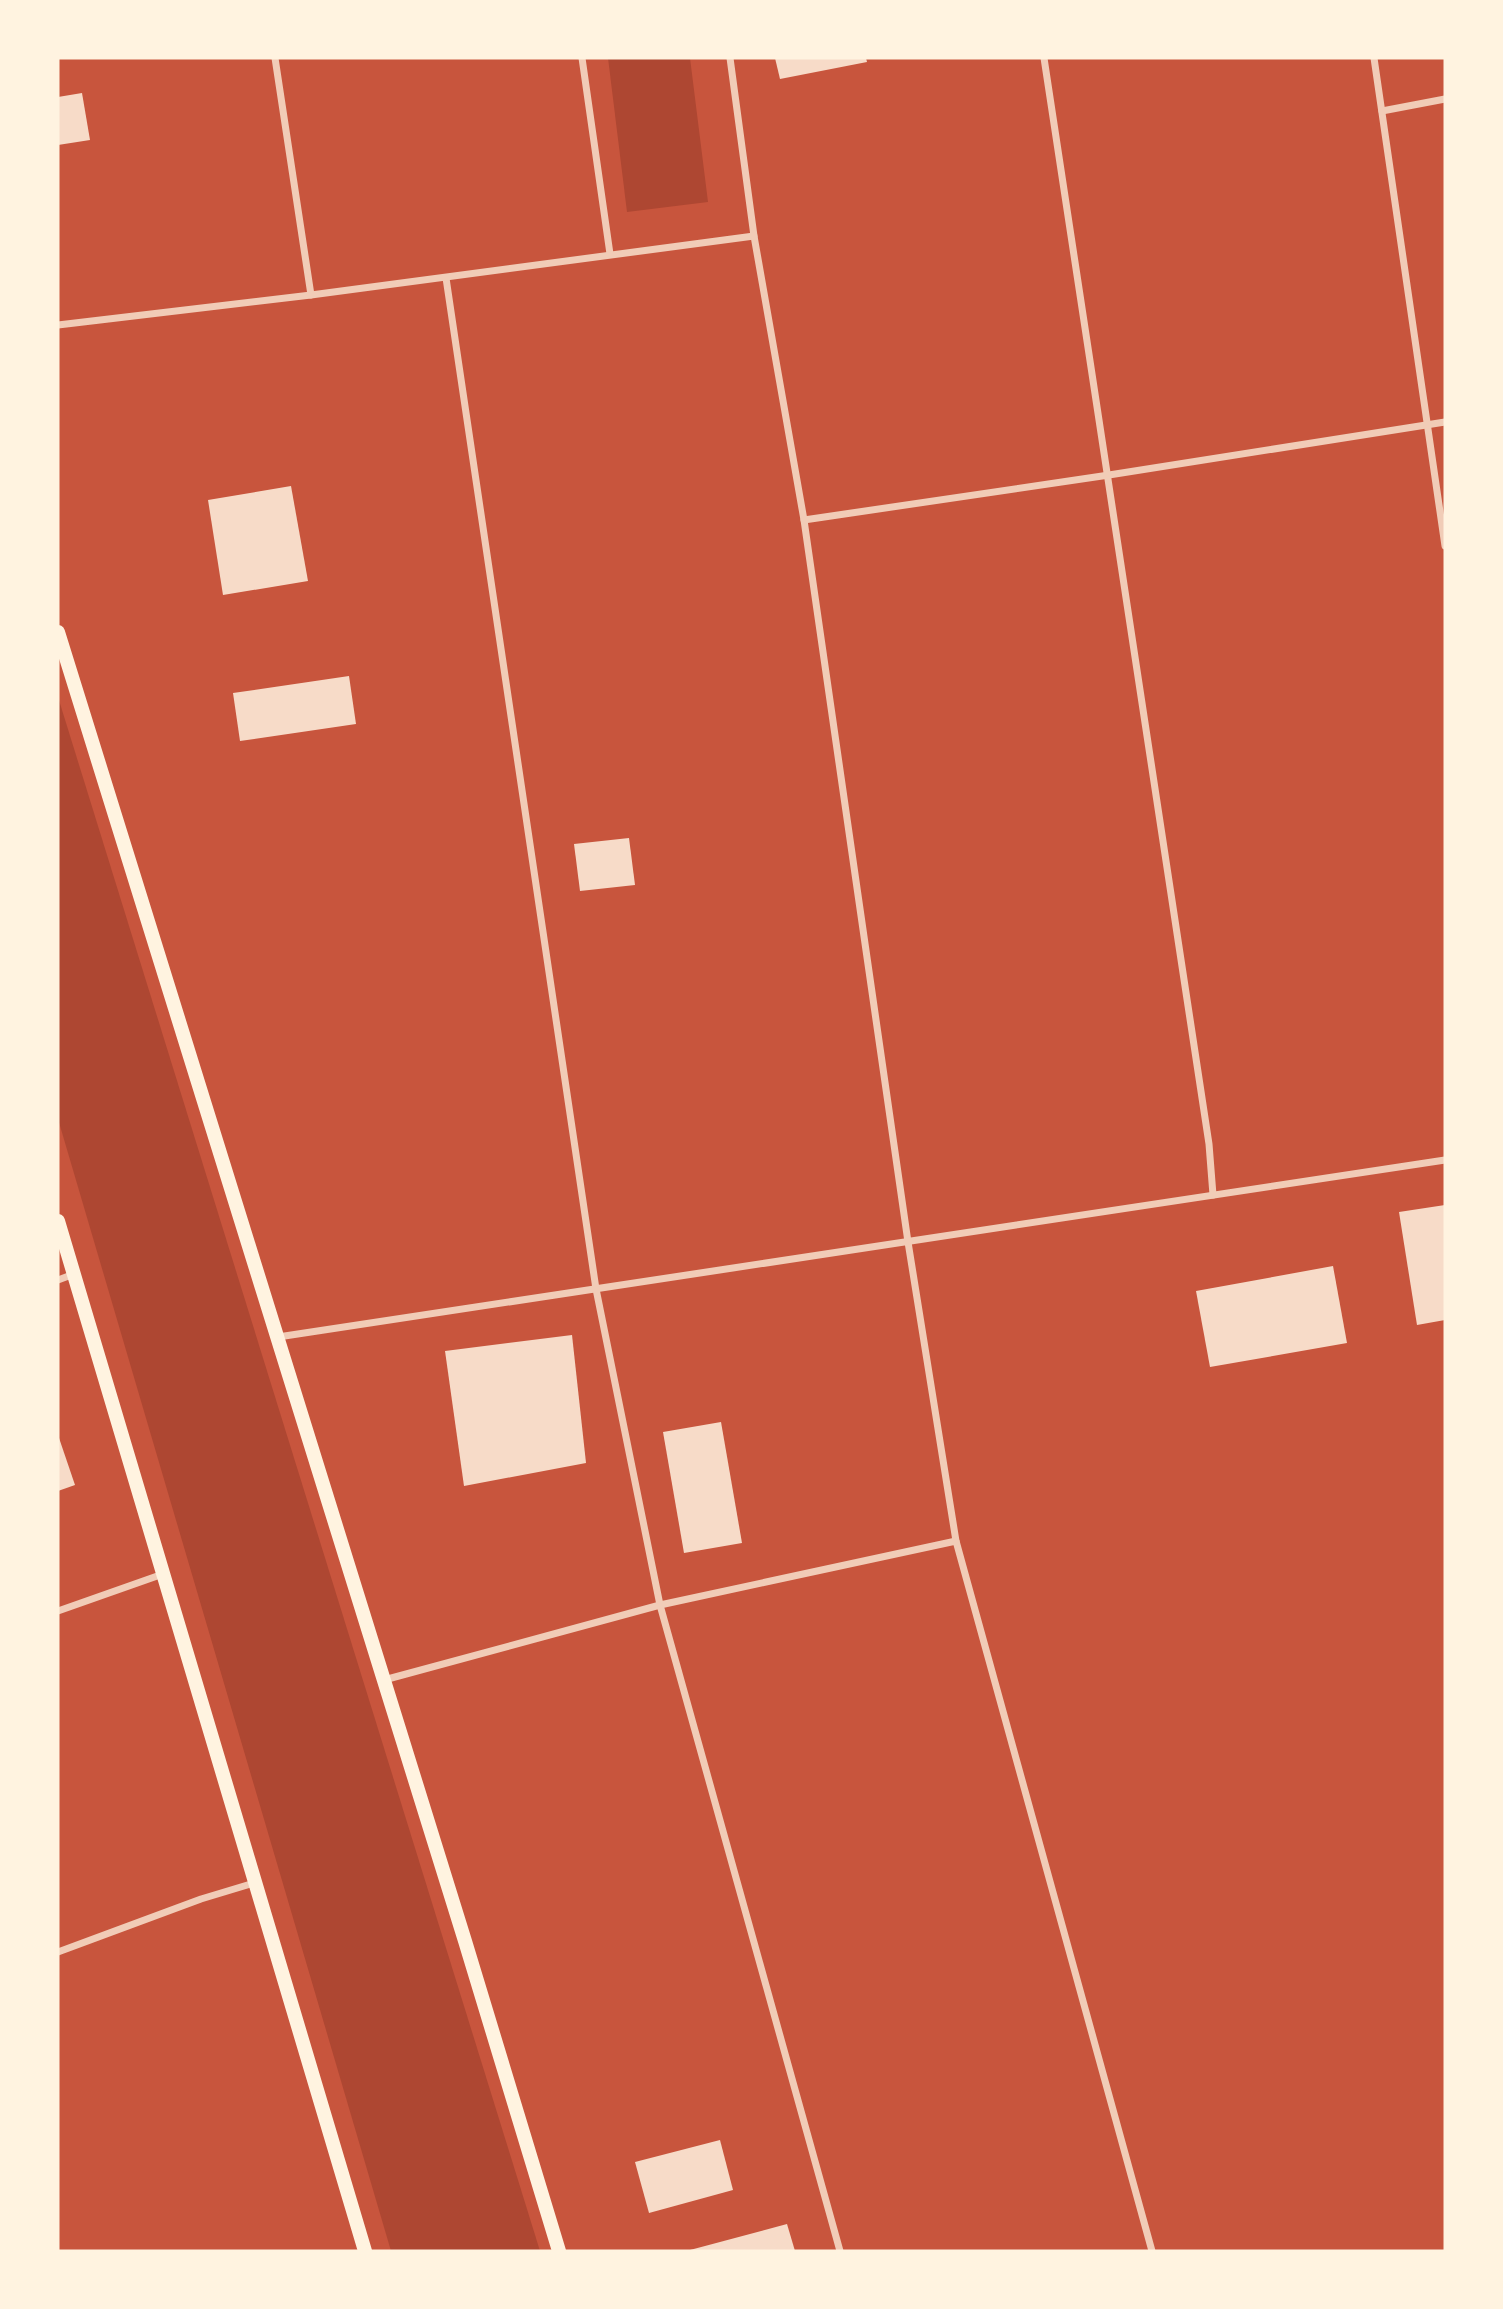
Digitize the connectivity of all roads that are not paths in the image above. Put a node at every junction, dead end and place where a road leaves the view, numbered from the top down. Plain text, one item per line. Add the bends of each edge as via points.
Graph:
1 (275, 58) edge
2 (582, 58) edge
3 (730, 58) edge
4 (1044, 58) edge
5 (1374, 58) edge
6 (1445, 99) edge
7 (1382, 111) junction
8 (754, 236) junction
9 (610, 254) junction
10 (446, 278) junction
11 (312, 295) junction
12 (58, 326) edge
13 (1445, 422) edge
14 (1428, 425) junction
15 (1109, 475) junction
16 (804, 520) junction
17 (1445, 546) edge
18 (58, 632) edge
19 (1445, 1160) edge
20 (1213, 1195) junction
21 (58, 1221) edge
22 (908, 1242) junction
23 (74, 1274) junction
24 (58, 1280) edge
25 (596, 1289) junction
26 (277, 1337) junction
27 (956, 1541) junction
28 (164, 1573) junction
29 (660, 1605) junction
30 (58, 1611) edge
31 (384, 1680) junction
32 (254, 1883) junction
33 (58, 1952) edge
34 (365, 2251) edge
35 (559, 2251) edge
36 (840, 2251) edge
37 (1152, 2251) edge

1 - 11 street
2 - 9 street
3 - 8 street
4 - 15 street
5 - 7 street
6 - 7 street
7 - 14 street
8 - 9 street
8 - 16 street
9 - 10 street
10 - 11 street
10 - 25 street
11 - 12 street
13 - 14 street
14 - 15 street
14 - 17 street
15 - 16 street
15 - 20 street
16 - 22 street
18 - 26 main road
19 - 20 street
20 - 22 street
21 - 23 main road
22 - 25 street
22 - 27 street
23 - 24 street
23 - 28 main road
25 - 26 street
25 - 29 street
26 - 31 main road
27 - 29 street
27 - 37 street
28 - 30 street
28 - 32 main road
29 - 31 street
29 - 36 street
31 - 35 main road
32 - 33 street
32 - 34 main road

